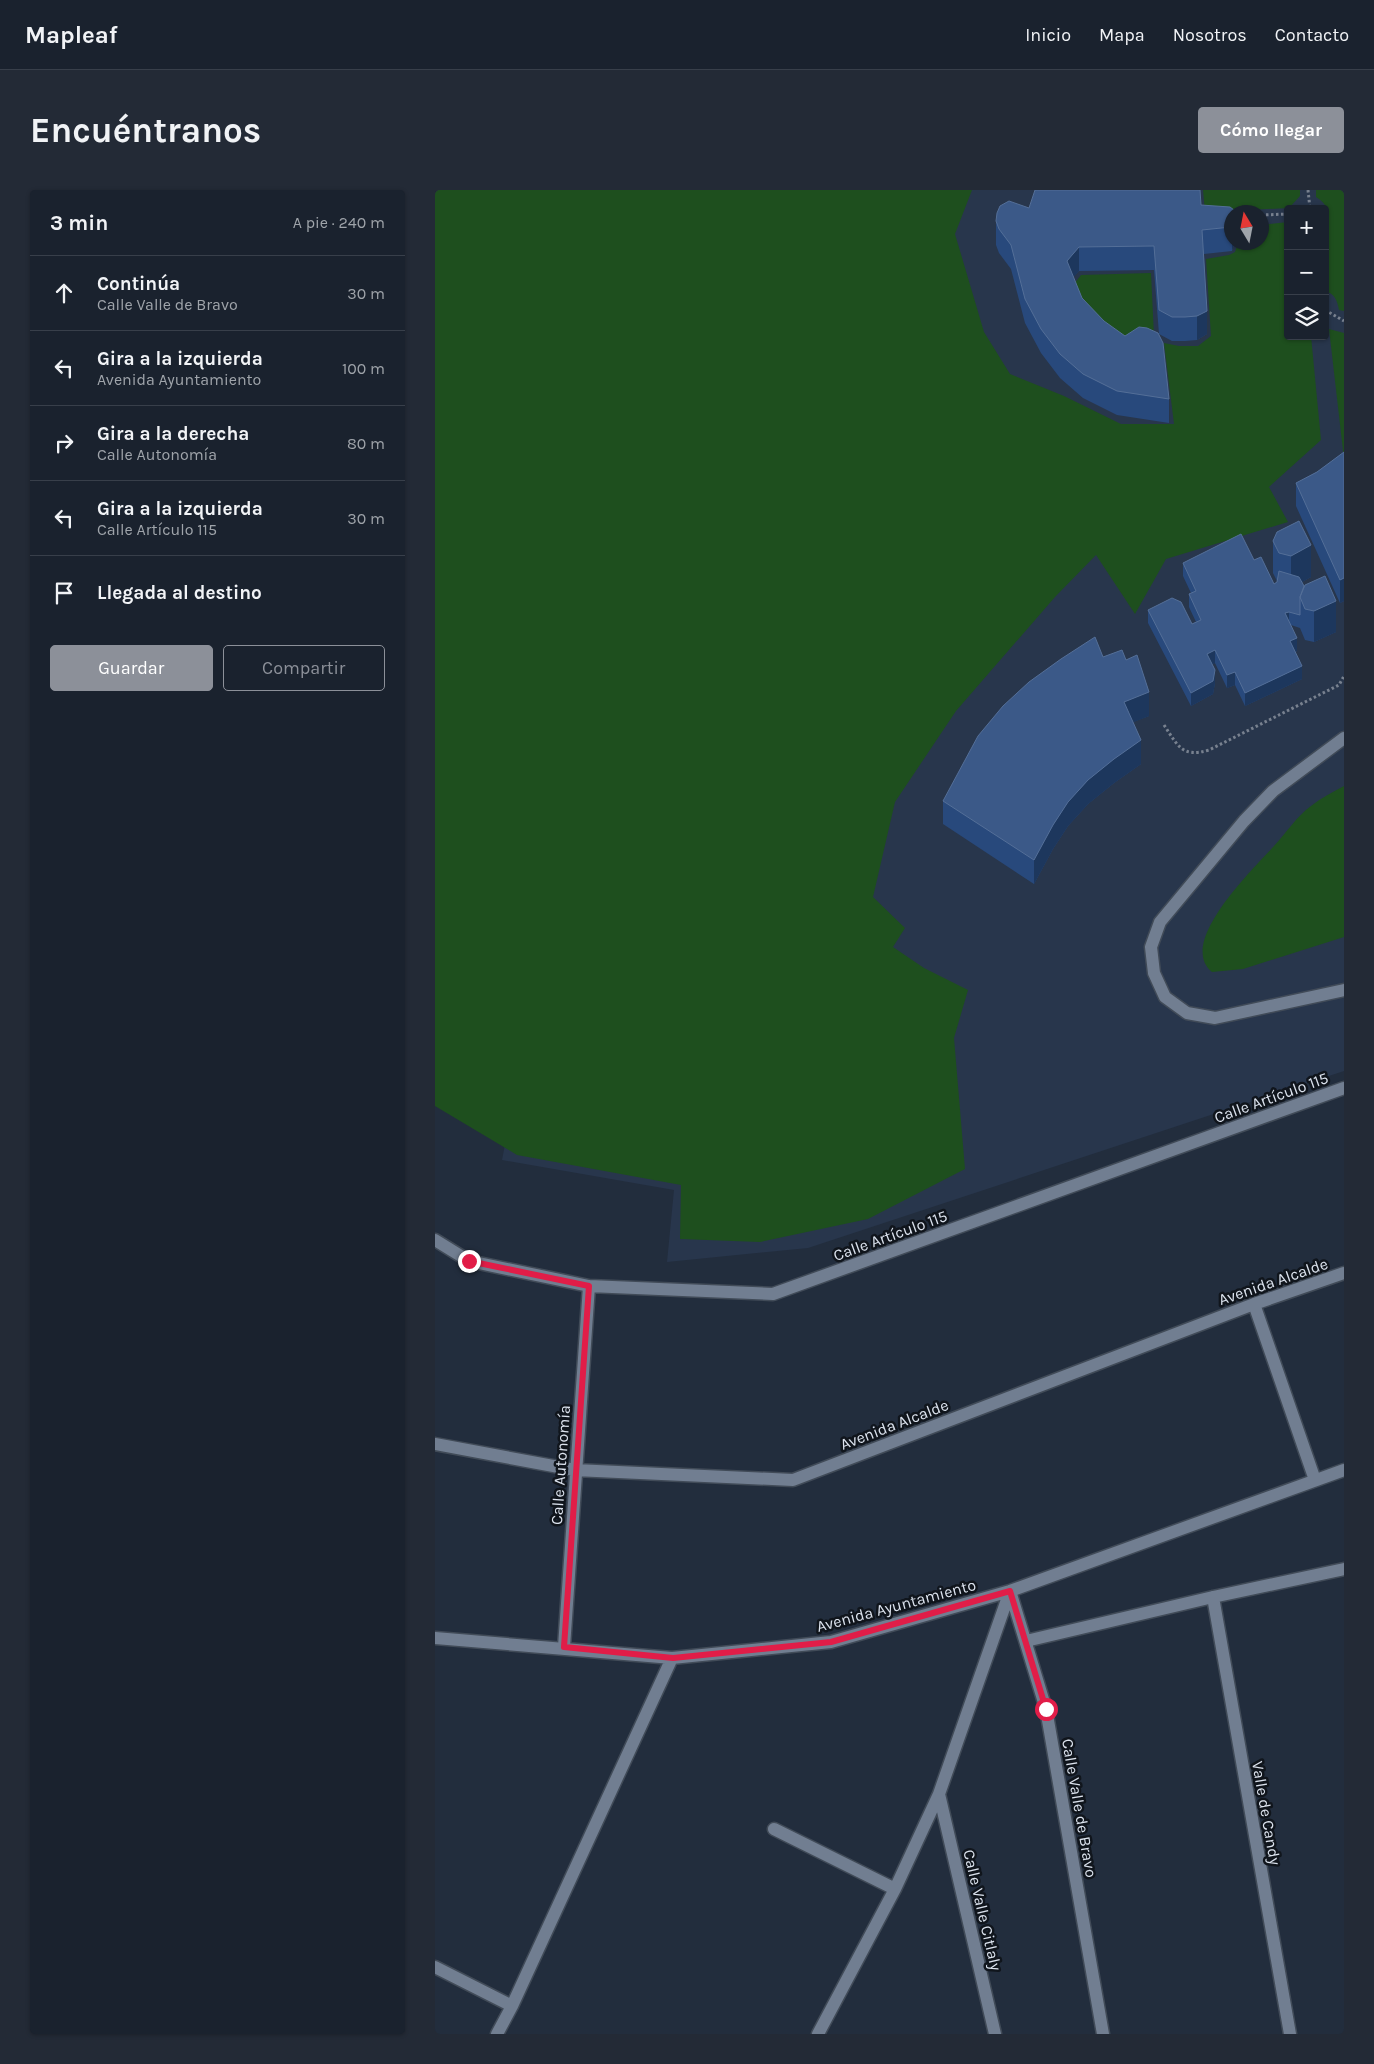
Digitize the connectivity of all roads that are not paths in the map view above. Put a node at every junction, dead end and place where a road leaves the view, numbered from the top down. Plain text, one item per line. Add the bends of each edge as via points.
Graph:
1 (1344, 738) edge
2 (1344, 990) edge
3 (1344, 1088) edge
4 (435, 1240) edge
5 (1344, 1273) edge
6 (589, 1286) junction
7 (1254, 1304) junction
8 (435, 1444) edge
9 (575, 1470) junction
10 (1344, 1470) edge
11 (1315, 1480) junction
12 (1344, 1569) edge
13 (1010, 1591) junction
14 (1213, 1597) junction
15 (435, 1638) edge
16 (1026, 1640) junction
17 (564, 1647) junction
18 (673, 1658) junction
19 (939, 1794) junction
20 (775, 1829) dead end
21 (895, 1889) junction
22 (435, 1966) edge
23 (512, 2006) junction
24 (497, 2034) edge
25 (818, 2034) edge
26 (995, 2034) edge
27 (1103, 2034) edge
28 (1290, 2034) edge

1 - 2 street via 1273,790 1243,821 1160,922 1151,947 1154,973 1165,997 1187,1012 1215,1018
3 - 6 street, Calle Artículo 115 via 773,1294
4 - 6 street, Calle Artículo 115 via 469,1261
5 - 7 street, Avenida Alcalde
6 - 9 street, Calle Autonomía
7 - 9 street, Avenida Alcalde via 793,1480
7 - 11 street
8 - 9 street, Avenida Alcalde
9 - 17 street, Calle Autonomía
10 - 11 street, Avenida Ayuntamiento
11 - 13 street, Avenida Ayuntamiento
12 - 14 street
13 - 16 street, Calle Valle de Bravo
13 - 18 street, Avenida Ayuntamiento via 831,1642
13 - 19 street
14 - 16 street
14 - 28 street, Valle de Candy
15 - 17 street, Avenida Ayuntamiento
16 - 27 street, Calle Valle de Bravo via 1046,1709
17 - 18 street, Avenida Ayuntamiento
18 - 23 street
19 - 21 street
19 - 26 street, Calle Valle Citlaly
20 - 21 street
21 - 25 street
22 - 23 street
23 - 24 street

